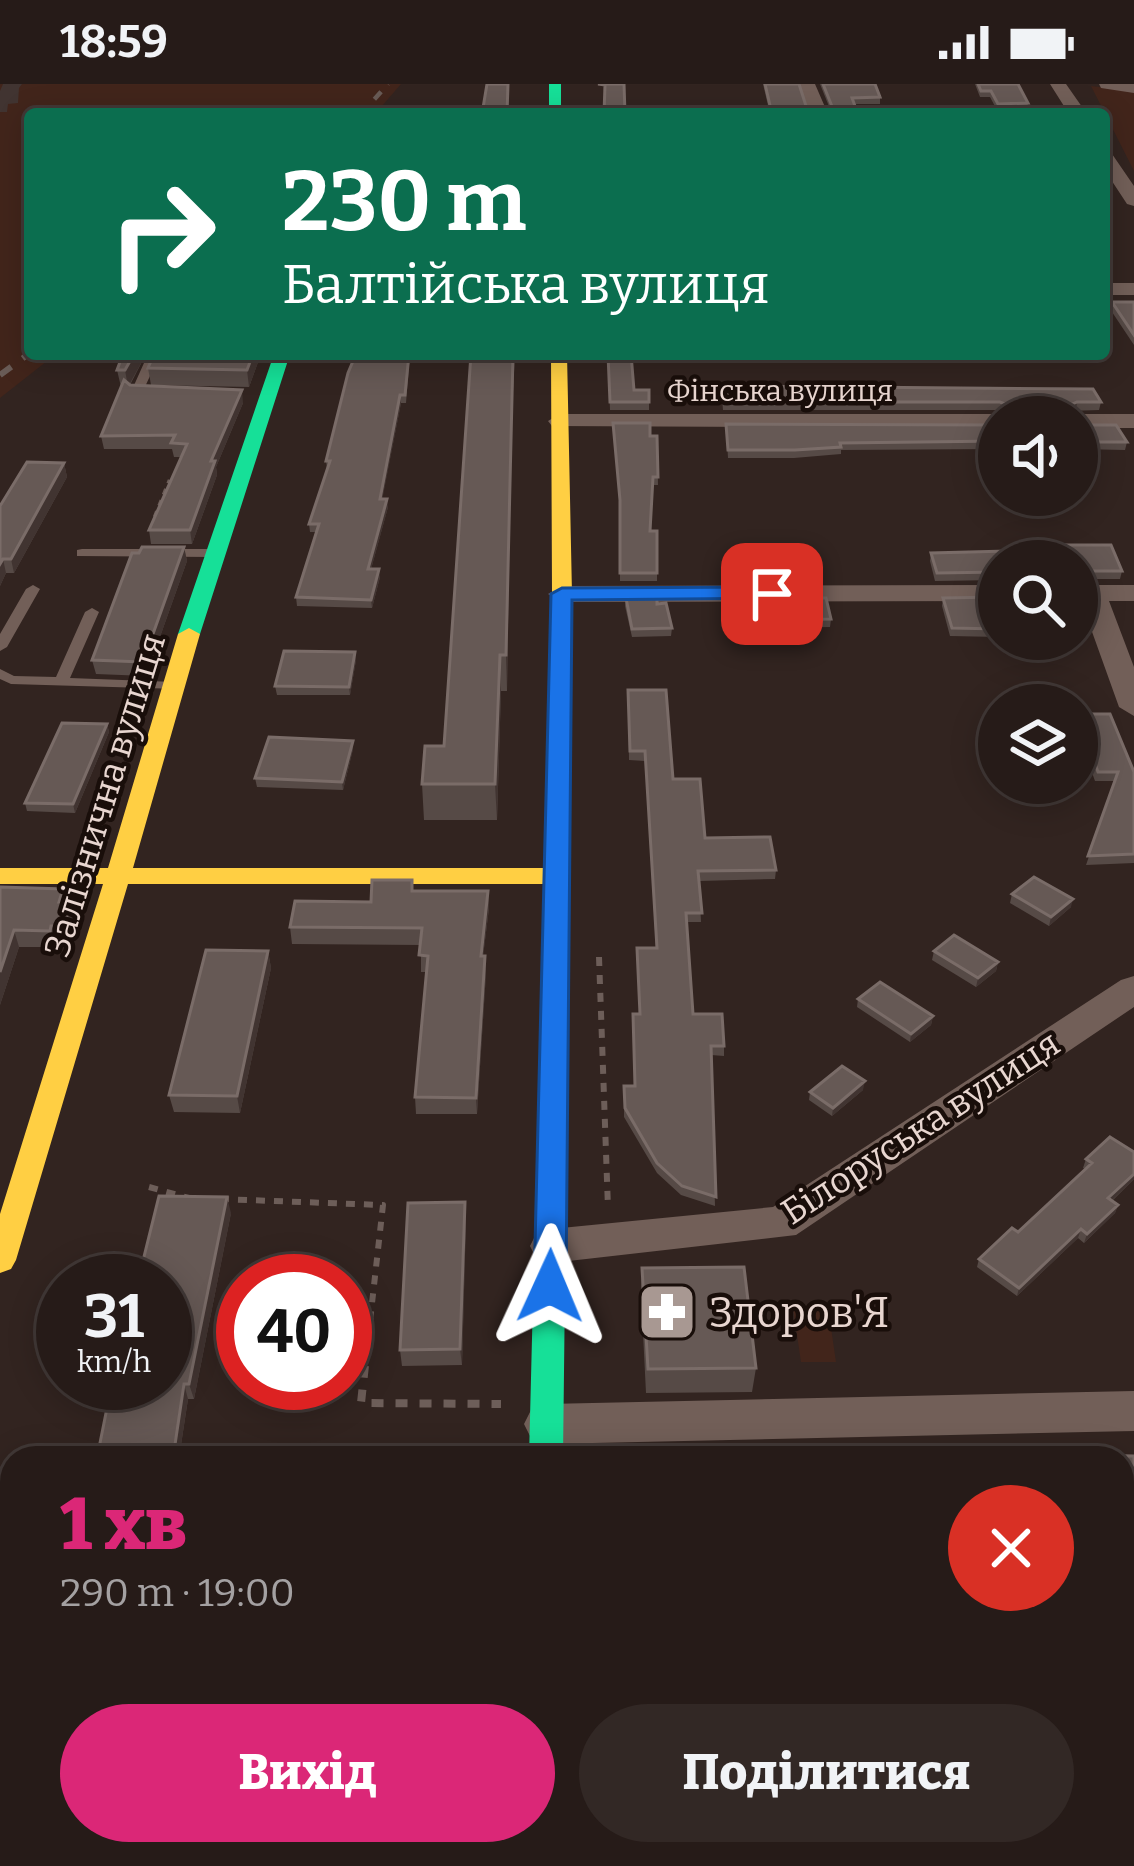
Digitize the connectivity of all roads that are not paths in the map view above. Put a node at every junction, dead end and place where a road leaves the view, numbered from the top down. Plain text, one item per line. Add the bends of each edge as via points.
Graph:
1 (1107, 84) edge
2 (1134, 88) edge
3 (151, 360) edge
4 (278, 360) edge
5 (559, 360) edge
6 (174, 397) edge
7 (560, 421) junction
8 (978, 421) edge
9 (1098, 421) edge
10 (1134, 421) edge
11 (82, 553) dead end
12 (213, 553) junction
13 (33, 589) dead end
14 (978, 593) edge
15 (1098, 593) edge
16 (1134, 593) edge
17 (562, 594) junction
18 (92, 611) dead end
19 (1098, 625) edge
20 (0, 647) edge
21 (0, 673) edge
22 (61, 682) junction
23 (175, 686) junction
24 (1134, 707) edge
25 (0, 876) edge
26 (558, 876) junction
27 (116, 877) junction
28 (1134, 989) edge
29 (551, 1246) junction
30 (0, 1260) edge
31 (1134, 1411) edge
32 (547, 1429) edge

1 - 2 street
3 - 6 lane via 136,392
4 - 12 street, Залізнична вулиця via 256,396
5 - 7 street
7 - 8 street, Фінська вулиця
7 - 17 street
9 - 10 street
11 - 12 lane
12 - 23 street, Залізнична вулиця
13 - 20 lane
14 - 17 street
15 - 16 street
17 - 26 street
18 - 22 lane
19 - 24 street
21 - 22 lane
22 - 23 lane
23 - 27 street, Залізнична вулиця
25 - 27 street
26 - 27 street
26 - 29 street
27 - 30 street, Залізнична вулиця
28 - 29 street, Білоруська вулиця via 782,1223
29 - 32 street
31 - 32 street

